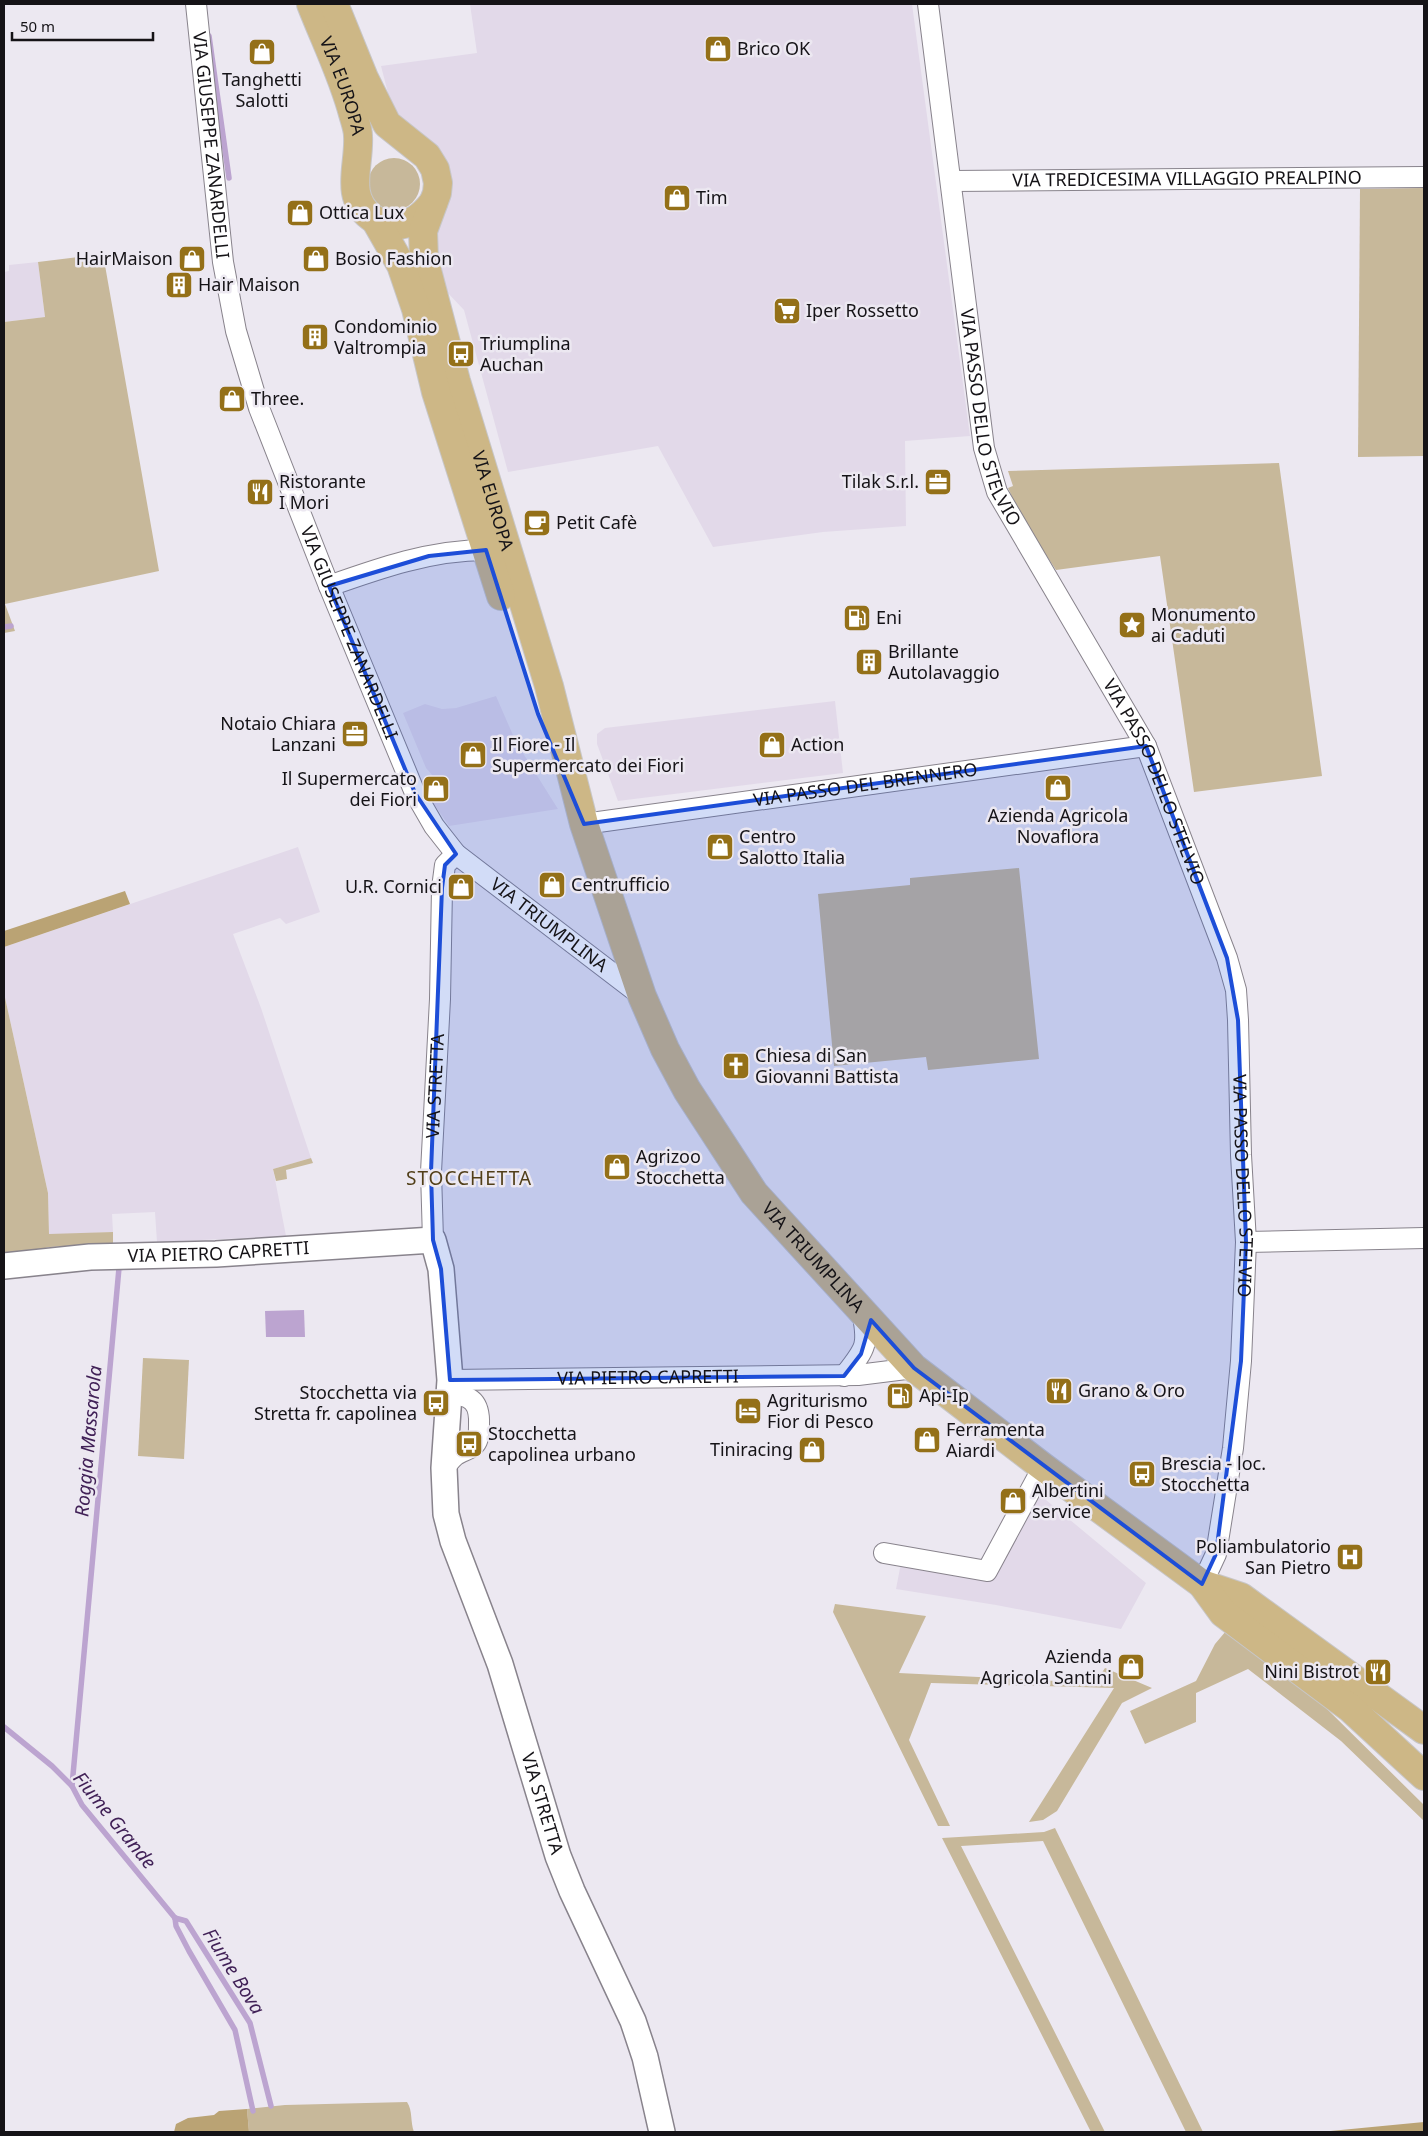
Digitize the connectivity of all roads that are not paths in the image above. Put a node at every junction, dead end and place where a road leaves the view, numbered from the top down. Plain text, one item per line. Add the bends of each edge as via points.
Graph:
1 (196, 4) edge
2 (311, 4) edge
3 (334, 4) edge
4 (928, 4) edge
5 (416, 147) junction
6 (356, 171) junction
7 (1424, 177) edge
8 (951, 181) junction
9 (433, 203) junction
10 (376, 220) junction
11 (486, 550) junction
12 (329, 586) junction
13 (1146, 746) junction
14 (580, 812) junction
15 (456, 854) junction
16 (642, 996) junction
17 (1424, 1238) edge
18 (433, 1240) junction
19 (1246, 1242) junction
20 (4, 1266) edge
21 (861, 1309) junction
22 (914, 1368) junction
23 (844, 1376) junction
24 (450, 1387) junction
25 (1043, 1467) junction
26 (884, 1553) dead end
27 (1202, 1584) junction
28 (1420, 1721) edge
29 (1424, 1776) edge
30 (662, 2132) edge

1 - 12 street, VIA GIUSEPPE ZANARDELLI via 223,262 236,331 260,408
2 - 6 main road, VIA EUROPA via 354,117 358,135
3 - 5 main road, VIA EUROPA via 387,124
4 - 8 street, VIA PASSO DELLO STELVIO
5 - 6 main road, VIA EUROPA via 402,142 374,148
5 - 9 main road, VIA EUROPA via 435,168 438,183
6 - 10 main road, VIA EUROPA via 357,199 364,212
7 - 8 street, VIA TREDICESIMA VILLAGGIO PREALPINO
8 - 13 street, VIA PASSO DELLO STELVIO via 984,448 997,492
9 - 10 main road via 425,214 402,225 388,225
9 - 14 main road, VIA EUROPA via 423,231 424,259 458,390 549,686
10 - 11 main road, VIA EUROPA via 401,265 416,309 436,392
11 - 12 street via 429,556
11 - 14 main road, VIA EUROPA via 538,714
12 - 15 street, VIA GIUSEPPE ZANARDELLI via 416,793 434,826
13 - 14 street, VIA PASSO DEL BRENNERO
13 - 19 street, VIA PASSO DELLO STELVIO via 1227,958 1236,990
14 - 16 main road, VIA TRIUMPLINA
15 - 16 street, VIA TRIUMPLINA
15 - 18 street, VIA STRETTA via 445,865 442,888 431,1172
16 - 21 main road, VIA TRIUMPLINA via 687,1090 754,1193
17 - 19 street
18 - 20 street, VIA PIETRO CAPRETTI via 216,1254 90,1257
18 - 24 street, VIA STRETTA via 441,1269
19 - 27 street, VIA PASSO DELLO STELVIO via 1241,1361 1232,1448 1216,1554
21 - 22 main road, VIA TRIUMPLINA
21 - 23 street via 867,1336 861,1354
22 - 23 street, VIA PIETRO CAPRETTI
22 - 25 main road, VIA TRIUMPLINA
23 - 24 street, VIA PIETRO CAPRETTI
24 - 30 street, VIA STRETTA via 444,1468 446,1514 453,1541 500,1664 558,1856 633,2021 645,2057
25 - 26 street via 987,1571
25 - 27 main road, VIA TRIUMPLINA
27 - 28 main road, VIA TRIUMPLINA via 1241,1597
27 - 29 main road, VIA TRIUMPLINA via 1223,1613 1350,1708

